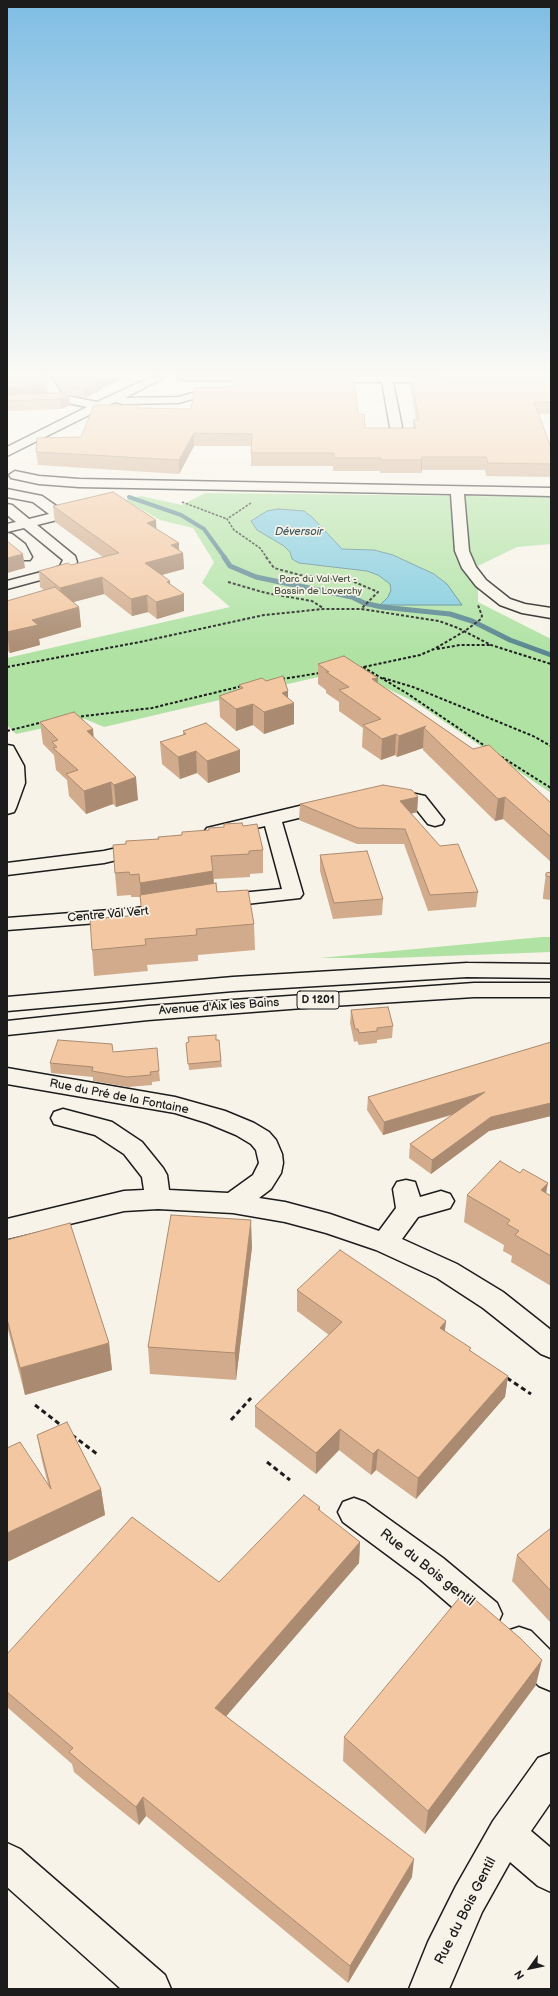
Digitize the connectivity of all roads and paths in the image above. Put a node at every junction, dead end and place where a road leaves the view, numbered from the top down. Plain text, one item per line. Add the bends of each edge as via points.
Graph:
1 (11, 474) edge
2 (63, 482) junction
3 (458, 491) junction
4 (9, 492) edge
5 (551, 492) edge
6 (253, 501) dead end
7 (182, 503) dead end
8 (7, 508) edge
9 (227, 519) junction
10 (27, 524) junction
11 (7, 528) edge
12 (7, 536) edge
13 (25, 557) dead end
14 (228, 582) dead end
15 (7, 585) edge
16 (362, 608) junction
17 (323, 609) junction
18 (551, 613) edge
19 (481, 619) dead end
20 (465, 631) junction
21 (491, 645) junction
22 (434, 649) junction
23 (551, 664) edge
24 (7, 667) edge
25 (363, 667) junction
26 (356, 668) edge
27 (321, 673) edge
28 (379, 676) junction
29 (278, 679) edge
30 (244, 686) edge
31 (71, 717) edge
32 (56, 719) edge
33 (7, 731) edge
34 (551, 746) edge
35 (7, 750) edge
36 (551, 788) edge
37 (374, 795) edge
38 (343, 802) edge
39 (7, 808) edge
40 (272, 819) junction
41 (436, 820) dead end
42 (196, 836) edge
43 (157, 845) edge
44 (7, 869) edge
45 (7, 924) edge
46 (551, 971) edge
47 (551, 990) edge
48 (7, 1004) edge
49 (7, 1028) edge
50 (7, 1076) edge
51 (63, 1118) dead end
52 (158, 1199) junction
53 (441, 1202) dead end
54 (233, 1203) junction
55 (7, 1229) edge
56 (385, 1243) junction
57 (551, 1346) edge
58 (505, 1377) edge
59 (532, 1394) dead end
60 (251, 1398) dead end
61 (35, 1404) dead end
62 (231, 1420) dead end
63 (97, 1454) dead end
64 (267, 1462) dead end
65 (290, 1480) dead end
66 (354, 1512) dead end
67 (551, 1674) edge
68 (551, 1771) edge
69 (506, 1834) junction
70 (7, 1862) edge
71 (551, 1873) edge
72 (151, 1989) edge
73 (429, 1989) edge

1 - 2 street
1 - 4 street via 20,482
2 - 3 street
2 - 4 street
3 - 5 street
3 - 18 street via 462,551 481,584 505,602
4 - 10 street via 37,499 60,515
6 - 9 path
7 - 9 path
8 - 10 street
9 - 16 path via 234,530 260,548 274,568 300,575 352,581 378,592
10 - 11 street
10 - 15 street via 66,554 70,559 68,566 58,572
12 - 13 street via 20,547
14 - 17 path via 266,593 312,601
16 - 17 path
16 - 20 path via 439,622
17 - 24 path via 264,615
19 - 20 path
20 - 21 path
20 - 22 path
21 - 22 path
21 - 23 path
22 - 25 path via 420,655
25 - 26 path
25 - 28 path
27 - 29 path
28 - 34 path via 413,686
28 - 36 path
30 - 31 path via 152,708
32 - 33 path
35 - 39 street via 15,766 16,783
37 - 41 street via 382,793 418,800
38 - 40 street
40 - 42 street
40 - 45 street, Centre Val Vert via 292,894 195,904 136,914
43 - 44 street via 104,857
46 - 48 street, Avenue d'Aix les Bains / D 1201 via 467,970 249,983
47 - 49 street, Avenue d'Aix les Bains / D 1201 via 474,990 316,1000 148,1013
50 - 54 street, Rue du Pré de la Fontaine via 175,1105 245,1129 260,1138 270,1154 271,1163 262,1182
51 - 52 street via 103,1128 133,1148 154,1175
52 - 54 street
52 - 55 street via 124,1201
53 - 56 street via 407,1199
54 - 56 street via 285,1212
56 - 57 street via 447,1271 492,1300
58 - 59 path
60 - 62 path
61 - 63 path
64 - 65 path
66 - 67 street, Rue du Bois gentil via 432,1569 528,1650
68 - 69 street, Rue du Bois Gentil
69 - 71 street
69 - 73 street, Rue du Bois Gentil via 469,1899
70 - 72 street

